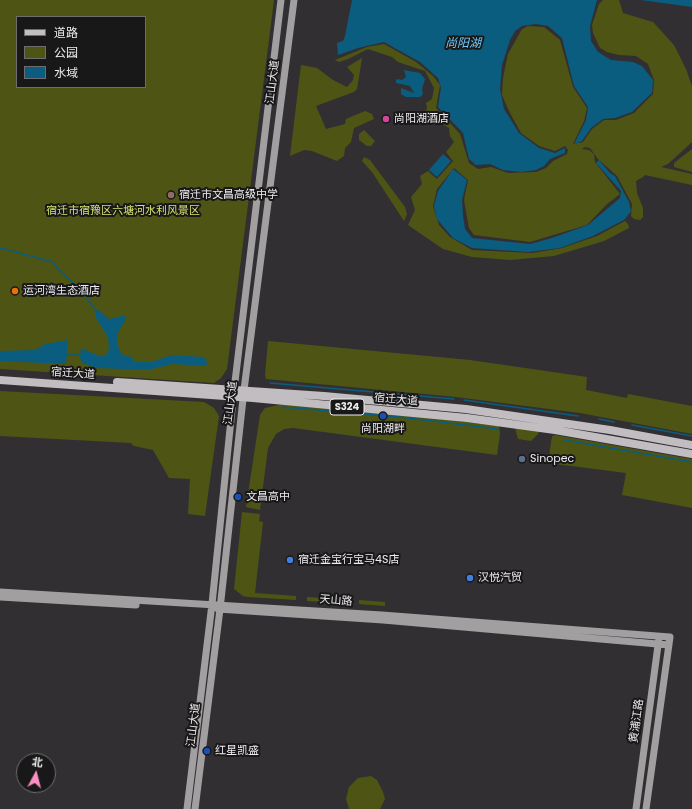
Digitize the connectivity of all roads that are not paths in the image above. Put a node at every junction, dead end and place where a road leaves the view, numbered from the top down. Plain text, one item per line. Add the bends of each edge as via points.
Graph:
1 (281, 0) edge
2 (294, 0) edge
3 (0, 375) edge
4 (0, 380) edge
5 (234, 393) junction
6 (243, 394) junction
7 (692, 445) edge
8 (692, 454) edge
9 (0, 592) edge
10 (0, 597) edge
11 (211, 606) junction
12 (220, 607) junction
13 (659, 639) junction
14 (670, 641) joint
15 (186, 809) edge
16 (195, 809) edge
17 (636, 809) edge
18 (646, 809) edge

1 - 5 main road, 江山大道
2 - 6 main road, 江山大道
3 - 5 main road, 宿迁大道 / S324
4 - 5 main road, 宿迁大道 / S324
5 - 6 main road, 宿迁大道 / S324
5 - 11 main road, 江山大道
6 - 7 main road, 宿迁大道 / S324 via 466,409
6 - 8 main road, 宿迁大道 / S324 via 467,418
6 - 12 main road, 江山大道
9 - 11 main road, 天山路
10 - 11 main road, 天山路
11 - 12 main road, 天山路
11 - 15 main road, 江山大道
12 - 13 main road, 天山路
12 - 16 main road, 江山大道
13 - 14 main road, 天山路
13 - 17 main road, 黄浦江路
14 - 18 main road, 黄浦江路

